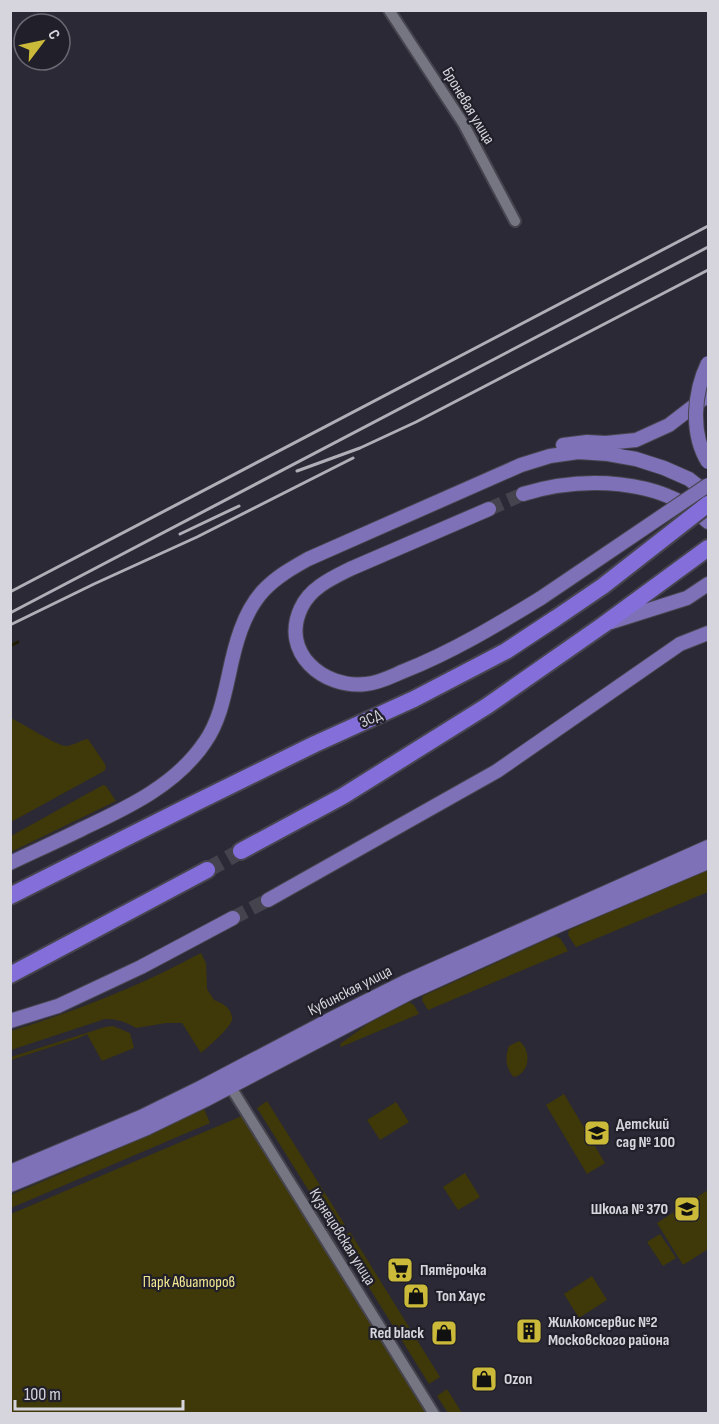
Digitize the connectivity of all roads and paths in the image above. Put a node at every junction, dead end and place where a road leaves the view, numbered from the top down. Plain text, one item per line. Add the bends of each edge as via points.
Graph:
1 (390, 10) edge
2 (515, 221) dead end
3 (708, 363) edge
4 (708, 395) edge
5 (708, 462) edge
6 (708, 485) edge
7 (523, 494) tunnel mouth
8 (708, 494) edge
9 (708, 504) edge
10 (489, 508) tunnel mouth
11 (708, 522) edge
12 (336, 546) junction
13 (708, 548) edge
14 (708, 584) edge
15 (603, 625) junction
16 (708, 633) edge
17 (708, 847) edge
18 (241, 850) tunnel mouth
19 (708, 862) edge
20 (10, 863) edge
21 (207, 870) tunnel mouth
22 (10, 896) edge
23 (268, 900) tunnel mouth
24 (233, 918) tunnel mouth
25 (10, 975) edge
26 (10, 1021) edge
27 (227, 1081) junction
28 (10, 1172) edge
29 (10, 1185) edge
30 (434, 1413) edge

1 - 2 street, Броневая улица via 463,123
3 - 5 main road, bridge via 696,409 697,428
4 - 12 main road via 669,425 644,437 568,444 536,452
6 - 10 main road, bridge via 541,598 418,666 367,684 346,684 326,678 310,666 300,652 297,621 301,607 318,587 350,568
7 - 11 main road via 562,485 619,483 683,503
8 - 12 main road via 690,479 664,468 636,459 578,452 521,465
9 - 22 highway, ЗСД, bridge via 603,586 506,651
12 - 20 main road via 286,572 249,609 220,713 206,741 188,764 140,800
13 - 15 highway
14 - 15 main road via 687,598
15 - 18 highway via 487,706 343,796
16 - 23 main road via 680,644 497,771
17 - 27 main road, Кубинская улица via 405,982 333,1018
19 - 27 main road, Кубинская улица via 411,992
21 - 25 highway
24 - 26 main road via 58,1006
27 - 28 main road, Кубинская улица
27 - 29 main road, Кубинская улица via 147,1128
27 - 30 street, Кузнецовская улица

